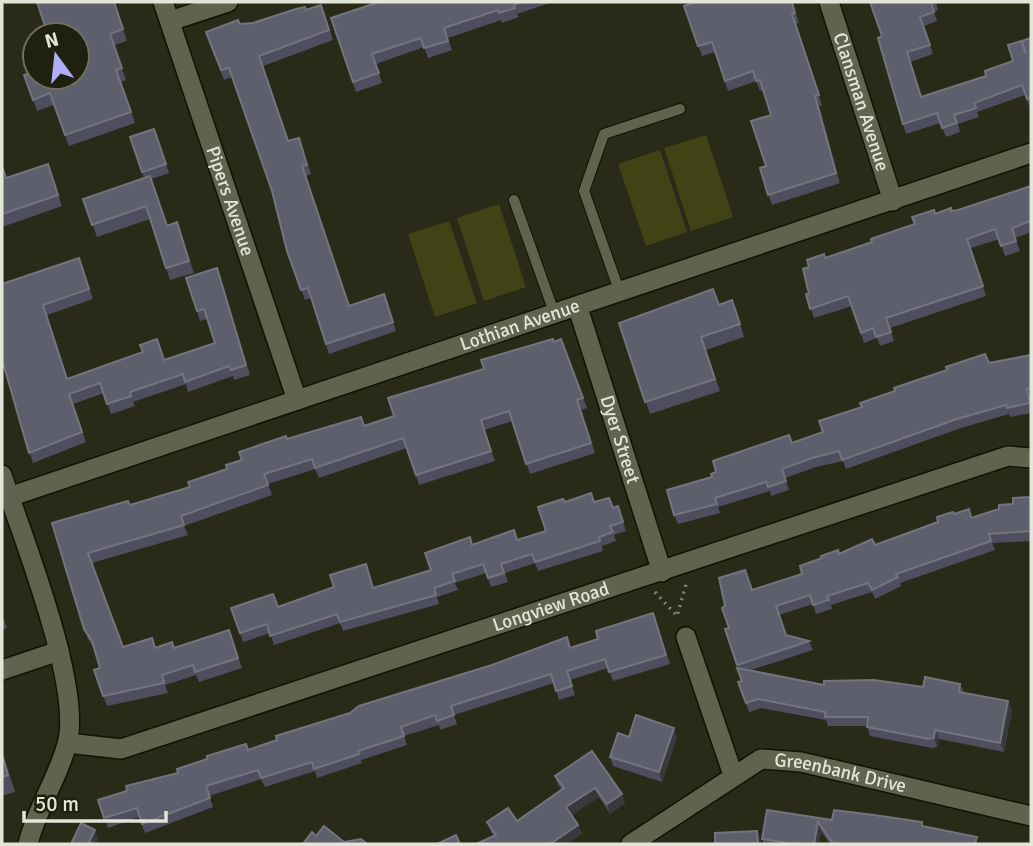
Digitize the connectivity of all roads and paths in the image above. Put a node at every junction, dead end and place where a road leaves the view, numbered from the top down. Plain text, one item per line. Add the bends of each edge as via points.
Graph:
1 (163, 2) edge
2 (228, 2) edge
3 (829, 2) edge
4 (170, 21) junction
5 (680, 109) dead end
6 (1031, 153) edge
7 (514, 200) dead end
8 (893, 201) junction
9 (620, 293) junction
10 (578, 308) junction
11 (555, 315) junction
12 (297, 400) junction
13 (1031, 458) edge
14 (2, 475) edge
15 (9, 497) junction
16 (668, 581) junction
17 (655, 591) junction
18 (648, 593) dead end
19 (686, 636) dead end
20 (59, 651) junction
21 (2, 670) edge
22 (68, 743) junction
23 (733, 775) junction
24 (1031, 816) edge
25 (28, 844) edge
26 (631, 844) edge

1 - 4 street, Pipers Avenue
2 - 4 street
3 - 8 street, Clansman Avenue
4 - 12 street, Pipers Avenue
5 - 9 lane via 604,134 584,191
6 - 8 street, Lothian Avenue
7 - 11 lane
8 - 9 street, Lothian Avenue
9 - 10 street, Lothian Avenue
10 - 11 street, Lothian Avenue
10 - 16 street, Dyer Street
11 - 12 street, Lothian Avenue
12 - 15 street, Lothian Avenue
13 - 16 street, Longview Road via 1008,456
14 - 15 street
15 - 20 street
16 - 17 path
16 - 17 path via 687,581 677,616
16 - 22 street, Longview Road via 121,749
17 - 18 path
19 - 23 street
20 - 21 street
20 - 22 street via 71,700
22 - 25 street
23 - 24 street, Greenbank Drive via 761,759 801,762
23 - 26 street, Greenbank Drive

